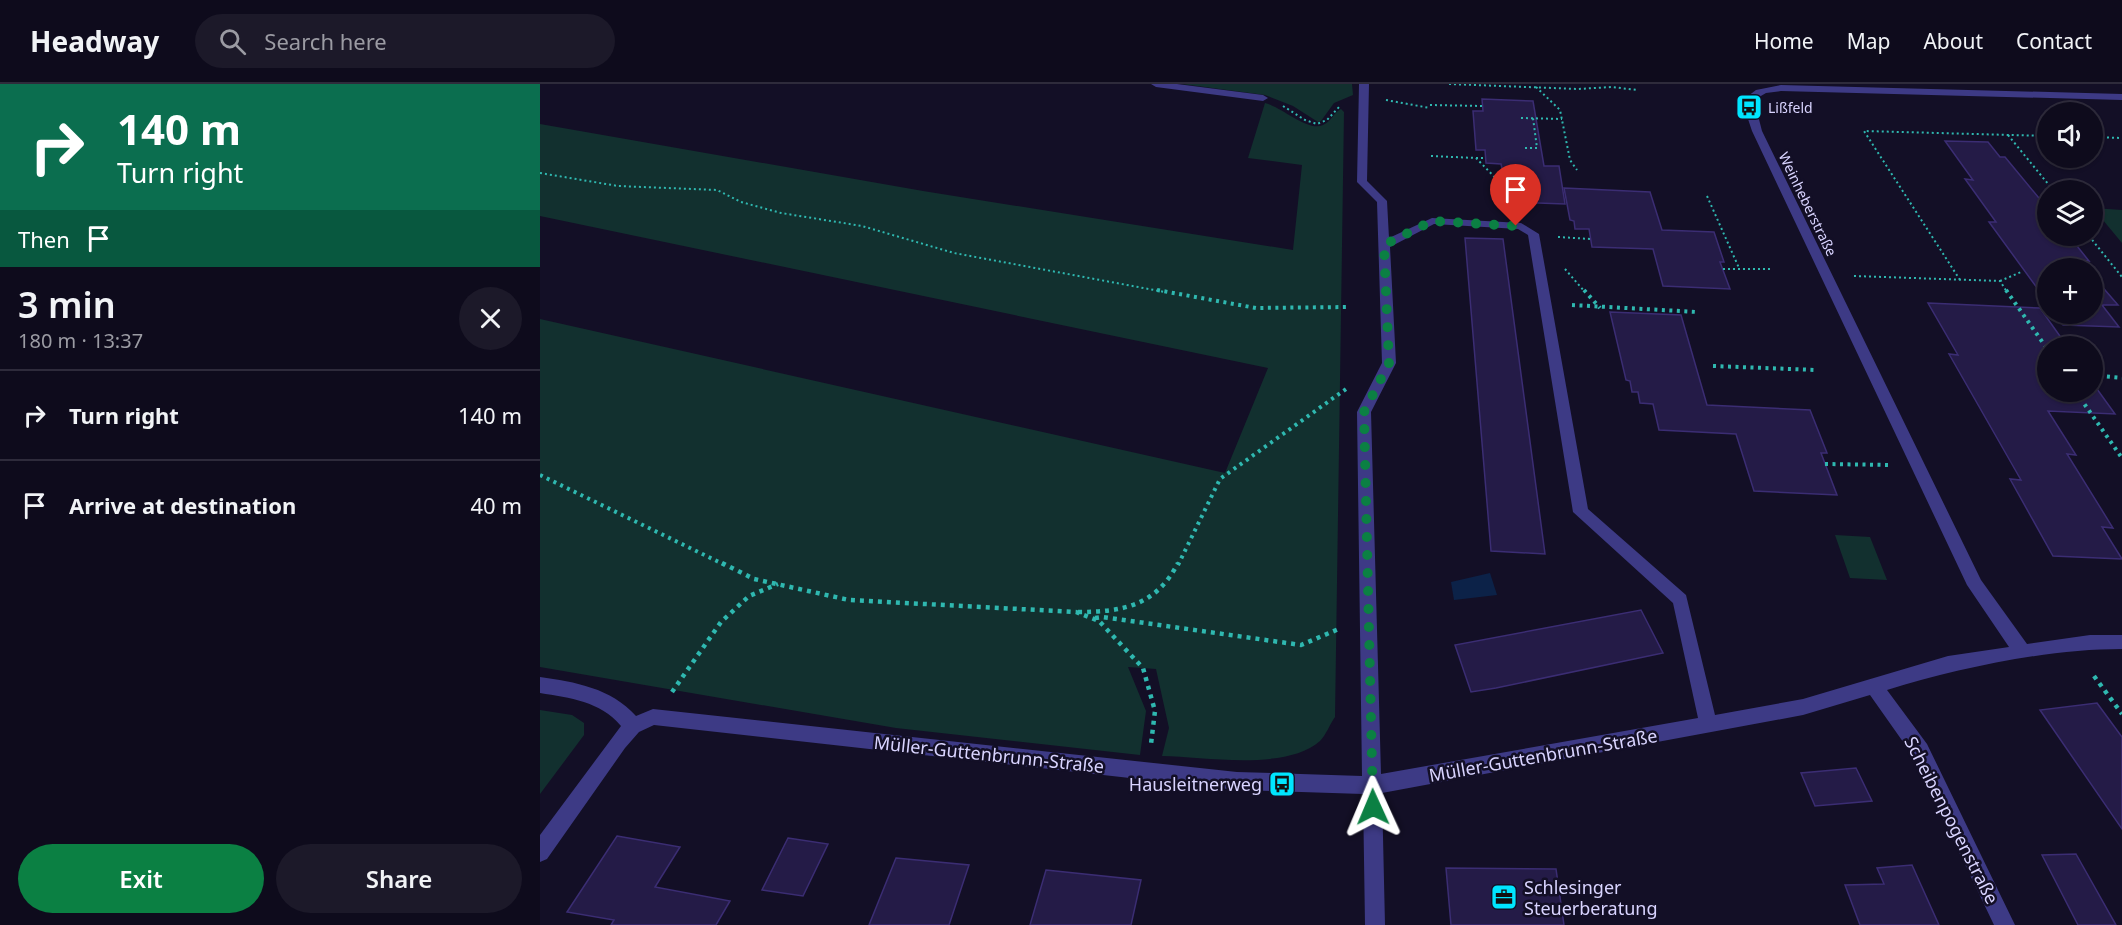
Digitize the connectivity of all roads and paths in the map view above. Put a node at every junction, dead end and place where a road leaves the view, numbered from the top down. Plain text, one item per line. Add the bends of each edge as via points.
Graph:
1 (1156, 84) edge
2 (1364, 84) edge
3 (1449, 84) edge
4 (1607, 86) edge
5 (1536, 87) junction
6 (1637, 90) dead end
7 (2122, 97) edge
8 (1263, 98) joint
9 (1384, 99) dead end
10 (1347, 105) dead end
11 (1483, 106) dead end
12 (1521, 118) dead end
13 (1533, 118) junction
14 (1562, 119) junction
15 (2008, 134) junction
16 (2037, 135) edge
17 (2103, 137) edge
18 (2122, 138) edge
19 (1525, 148) dead end
20 (1431, 156) dead end
21 (1476, 158) junction
22 (1486, 158) dead end
23 (1577, 170) dead end
24 (540, 173) edge
25 (2045, 180) edge
26 (1512, 195) junction
27 (1522, 196) dead end
28 (1707, 196) dead end
29 (1516, 226) junction
30 (1564, 237) dead end
31 (1591, 239) dead end
32 (1384, 245) junction
33 (2097, 246) edge
34 (1536, 247) junction
35 (1739, 268) junction
36 (1723, 269) dead end
37 (1773, 269) dead end
38 (2021, 273) dead end
39 (1849, 276) dead end
40 (2122, 277) edge
41 (1960, 280) junction
42 (2000, 281) junction
43 (1545, 301) junction
44 (1347, 307) dead end
45 (1601, 308) junction
46 (1697, 312) dead end
47 (2038, 336) edge
48 (1713, 366) dead end
49 (1816, 369) dead end
50 (2103, 376) edge
51 (2122, 378) edge
52 (1347, 388) dead end
53 (2083, 402) edge
54 (2122, 458) edge
55 (1825, 464) dead end
56 (1918, 466) junction
57 (540, 475) edge
58 (778, 584) junction
59 (1076, 612) junction
60 (1093, 619) junction
61 (1347, 626) dead end
62 (2122, 642) edge
63 (2022, 651) junction
64 (2094, 676) dead end
65 (540, 685) edge
66 (1875, 687) junction
67 (2122, 714) edge
68 (653, 717) junction
69 (1708, 724) junction
70 (633, 726) junction
71 (1147, 771) junction
72 (1373, 785) junction
73 (540, 852) edge
74 (1375, 925) edge
75 (2005, 925) edge

1 - 8 street
2 - 32 street via 1362,182 1382,201
3 - 5 path
4 - 5 path
4 - 6 path
5 - 14 path via 1560,110
7 - 56 street, Weinheberstraße via 1780,88 1766,89 1749,99 1757,131
8 - 10 path via 1313,124 1323,123 1333,110
9 - 11 path via 1430,106
12 - 13 path
13 - 14 path
13 - 19 path via 1536,148
14 - 23 path via 1570,160
15 - 16 path
15 - 25 path
15 - 41 path via 1864,131
17 - 18 path
20 - 21 path
21 - 22 path
21 - 26 path
24 - 44 path via 618,186 717,190 741,202 781,213 862,226 954,253 1256,308
26 - 27 path
26 - 29 path
28 - 35 path
29 - 32 street via 1432,221
29 - 34 street via 1533,234
30 - 31 path
32 - 72 street via 1389,363 1364,412
33 - 40 path
34 - 43 street
34 - 45 path via 1554,257
35 - 36 path
35 - 37 path
38 - 42 path
39 - 41 path
41 - 42 path
42 - 47 path
43 - 45 path
43 - 69 street via 1581,512 1680,600
45 - 46 path
48 - 49 path
50 - 51 path
52 - 59 path via 1220,479 1162,590 1117,611
53 - 54 path
55 - 56 path
56 - 63 street, Weinheberstraße via 1975,585
57 - 58 path via 754,579
58 - 59 path via 849,600
58 - 68 path via 749,596 721,622
59 - 60 path
60 - 61 path via 1102,616 1301,645
60 - 71 path via 1143,668 1155,711
62 - 63 street, Müller-Guttenbrunn-Straße
63 - 66 street, Müller-Guttenbrunn-Straße via 1948,664
64 - 67 path
65 - 70 street via 589,693 623,713
66 - 69 street, Müller-Guttenbrunn-Straße via 1803,707
66 - 75 street, Scheibenpogenstraße via 1920,750
68 - 70 street
68 - 71 street, Müller-Guttenbrunn-Straße
69 - 72 street, Müller-Guttenbrunn-Straße
70 - 73 street
71 - 72 street, Müller-Guttenbrunn-Straße via 1282,784
72 - 74 street

